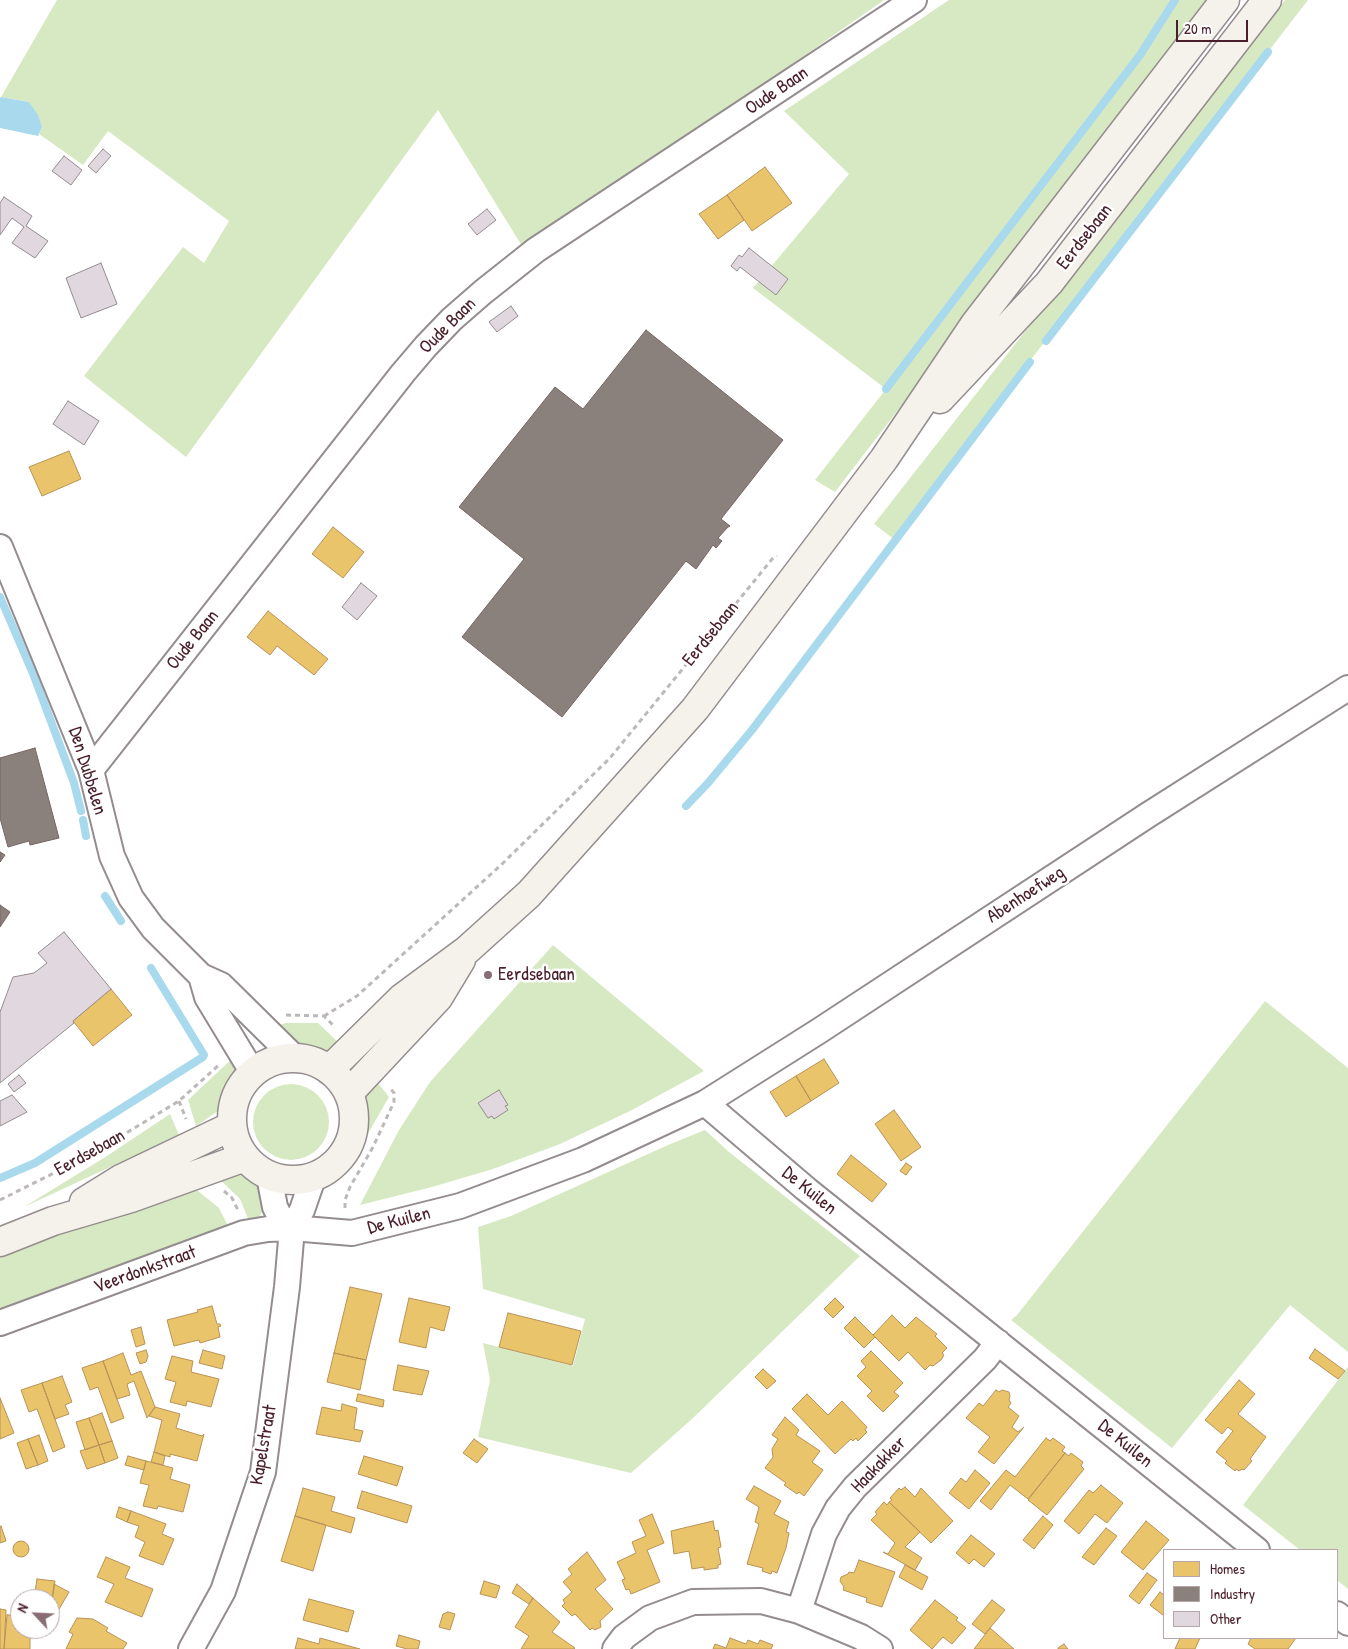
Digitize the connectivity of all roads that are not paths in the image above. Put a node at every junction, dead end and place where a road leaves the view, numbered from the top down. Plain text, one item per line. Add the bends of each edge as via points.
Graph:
1 (914, 0) edge
2 (1225, 0) edge
3 (1267, 0) edge
4 (884, 459) junction
5 (0, 547) edge
6 (1348, 688) edge
7 (91, 770) junction
8 (467, 950) junction
9 (201, 976) junction
10 (294, 1058) junction
11 (329, 1070) junction
12 (253, 1073) junction
13 (348, 1093) junction
14 (705, 1103) junction
15 (232, 1126) junction
16 (245, 1157) junction
17 (269, 1176) junction
18 (313, 1178) junction
19 (53, 1221) junction
20 (292, 1228) junction
21 (0, 1242) edge
22 (0, 1323) edge
23 (998, 1342) junction
24 (1256, 1549) edge
25 (799, 1611) junction
26 (1338, 1615) edge
27 (1348, 1623) edge
28 (192, 1649) edge
29 (615, 1649) edge
30 (880, 1649) edge

1 - 7 street, Oude Baan via 536,250 458,314 403,373
2 - 4 main road, Eerdsebaan via 975,324
3 - 4 main road, Eerdsebaan via 1050,283
4 - 8 main road, Eerdsebaan via 695,709 529,894
5 - 7 street, Den Dubbelen
6 - 14 street, Abenhoefweg
7 - 9 street, Den Dubbelen via 112,856 131,898 153,928
8 - 11 main road, Eerdsebaan via 413,989
8 - 13 main road, Eerdsebaan via 438,998
9 - 10 street, Den Dubbelen via 221,985
9 - 12 street, Den Dubbelen via 207,997
10 - 11 main road via 313,1061
10 - 12 main road via 272,1062
11 - 13 main road
12 - 15 main road via 240,1088 233,1106
13 - 18 main road via 354,1113 353,1133 345,1153 330,1168
14 - 20 street, De Kuilen via 583,1160 460,1206 352,1233
14 - 23 street, De Kuilen via 806,1189
15 - 16 main road via 237,1145
15 - 19 main road, Eerdsebaan via 121,1179
16 - 17 main road
16 - 19 main road, Eerdsebaan via 131,1198
17 - 18 main road via 291,1181
17 - 20 street via 275,1208 282,1221
18 - 20 street, Kapelstraat
19 - 21 main road, Eerdsebaan
20 - 22 street, Veerdonkstraat via 244,1233
20 - 28 street, Kapelstraat via 263,1472 223,1591
23 - 24 street, De Kuilen
23 - 25 street, Haakakker via 838,1508 824,1534
25 - 29 street via 761,1601 694,1602 650,1618 624,1637
25 - 30 street via 861,1637
26 - 27 street

